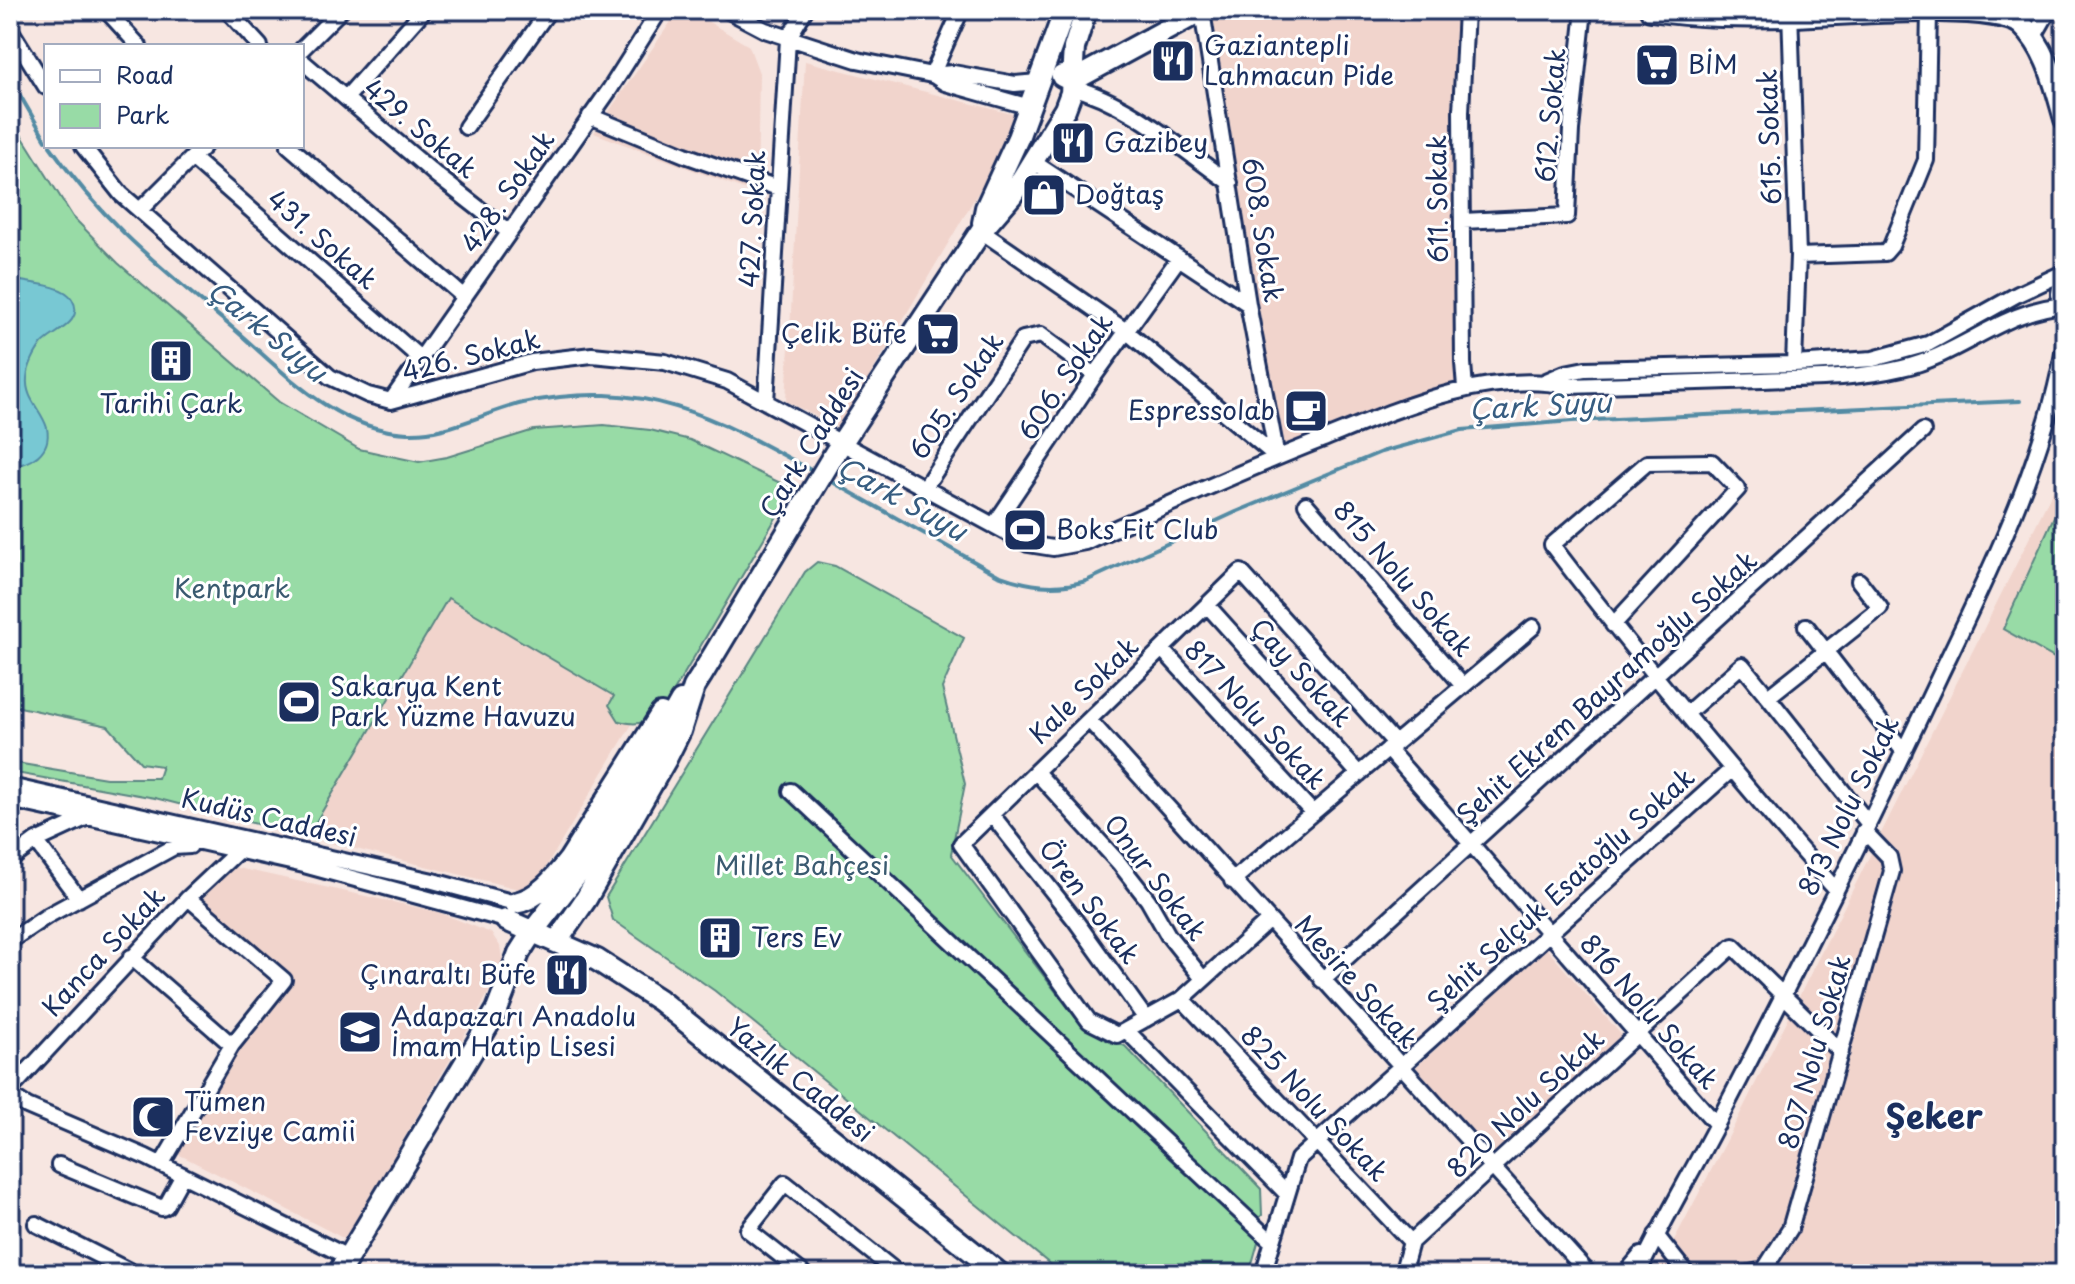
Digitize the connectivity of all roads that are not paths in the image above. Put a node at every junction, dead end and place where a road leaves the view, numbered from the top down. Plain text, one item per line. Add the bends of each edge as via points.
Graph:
1 (106, 10) edge
2 (227, 10) edge
3 (341, 10) edge
4 (424, 10) edge
5 (549, 10) edge
6 (660, 10) edge
7 (727, 10) edge
8 (805, 10) edge
9 (961, 10) edge
10 (1065, 10) edge
11 (1086, 10) edge
12 (1202, 10) edge
13 (1466, 10) edge
14 (1584, 10) edge
15 (1651, 10) edge
16 (2049, 10) edge
17 (1878, 11) edge
18 (1959, 11) edge
19 (1929, 12) edge
20 (1790, 13) edge
21 (10, 29) edge
22 (2033, 38) junction
23 (788, 39) junction
24 (137, 44) edge
25 (258, 44) edge
26 (304, 47) edge
27 (304, 63) edge
28 (932, 75) junction
29 (1038, 82) junction
30 (44, 84) edge
31 (1071, 84) junction
32 (346, 98) junction
33 (1030, 107) junction
34 (1065, 109) junction
35 (590, 116) junction
36 (2065, 119) edge
37 (466, 127) dead end
38 (85, 148) edge
39 (202, 148) edge
40 (291, 148) edge
41 (192, 158) junction
42 (1035, 163) junction
43 (1230, 183) junction
44 (778, 188) junction
45 (140, 210) junction
46 (1463, 221) junction
47 (981, 231) junction
48 (509, 232) junction
49 (1798, 256) junction
50 (1179, 258) junction
51 (2065, 275) edge
52 (464, 297) junction
53 (1248, 304) junction
54 (2065, 305) edge
55 (1126, 331) junction
56 (2065, 342) edge
57 (421, 359) junction
58 (1794, 364) junction
59 (1095, 375) junction
60 (2062, 380) edge
61 (1544, 382) junction
62 (1465, 388) junction
63 (391, 401) junction
64 (766, 402) junction
65 (1923, 431) dead end
66 (839, 448) junction
67 (1277, 457) junction
68 (925, 487) junction
69 (1306, 504) dead end
70 (994, 525) junction
71 (1241, 572) joint
72 (1859, 581) dead end
73 (1207, 605) junction
74 (1613, 625) junction
75 (1806, 626) dead end
76 (1533, 627) dead end
77 (1162, 649) junction
78 (1826, 651) junction
79 (1654, 677) junction
80 (1463, 686) junction
81 (688, 693) junction
82 (1768, 697) junction
83 (1686, 714) junction
84 (1089, 720) junction
85 (1392, 746) junction
86 (1904, 752) junction
87 (1731, 770) junction
88 (1036, 772) junction
89 (1359, 774) junction
90 (10, 786) edge
91 (791, 791) dead end
92 (10, 800) edge
93 (1313, 813) junction
94 (992, 815) junction
95 (88, 817) junction
96 (1866, 827) junction
97 (36, 841) junction
98 (1471, 844) junction
99 (206, 845) junction
100 (238, 851) junction
101 (10, 860) edge
102 (1232, 881) junction
103 (1835, 889) junction
104 (188, 898) junction
105 (79, 899) junction
106 (511, 912) junction
107 (1268, 921) junction
108 (537, 925) junction
109 (1548, 932) junction
110 (10, 941) edge
111 (557, 941) junction
112 (131, 957) junction
113 (512, 965) junction
114 (1203, 979) junction
115 (1322, 980) junction
116 (1782, 994) junction
117 (1182, 999) junction
118 (1146, 1019) junction
119 (1126, 1030) junction
120 (1637, 1034) junction
121 (232, 1045) junction
122 (1841, 1052) junction
123 (1400, 1066) junction
124 (10, 1092) edge
125 (1717, 1125) junction
126 (1317, 1142) junction
127 (59, 1165) dead end
128 (161, 1165) junction
129 (1492, 1167) junction
130 (183, 1175) junction
131 (1287, 1194) junction
132 (36, 1224) dead end
133 (1656, 1235) junction
134 (1267, 1237) junction
135 (1411, 1242) junction
136 (343, 1265) edge
137 (108, 1268) edge
138 (1763, 1272) edge
139 (135, 1274) edge
140 (804, 1274) edge
141 (899, 1274) edge
142 (1000, 1274) edge
143 (1263, 1274) edge
144 (1402, 1274) edge
145 (1589, 1274) edge
146 (1625, 1274) edge
147 (1638, 1274) edge
148 (1687, 1274) edge
149 (1745, 1274) edge

1 - 24 street
2 - 25 street
3 - 26 street
4 - 32 street
5 - 37 street
6 - 35 street, 428. Sokak
7 - 23 street
8 - 23 street
9 - 28 street
10 - 29 main road, Çark Caddesi
11 - 31 main road, Çark Caddesi via 1074,48
12 - 31 main road
12 - 43 street, 608. Sokak
13 - 46 street, 611. Sokak
14 - 46 street, 612. Sokak via 1567,216
15 - 20 main road via 1686,15
16 - 22 street
17 - 19 main road
17 - 20 main road
18 - 19 main road
18 - 22 main road via 2020,23
19 - 49 street via 1926,160 1891,246 1885,253
20 - 49 street, 615. Sokak
21 - 30 street
22 - 36 main road via 2043,51
23 - 28 street
23 - 44 street, 427. Sokak
27 - 32 street, 429. Sokak
28 - 29 street
28 - 33 street
29 - 31 main road via 1055,75
29 - 33 main road, Çark Caddesi
31 - 34 main road, Çark Caddesi
31 - 43 street via 1137,118
32 - 48 street, 429. Sokak
33 - 34 main road
33 - 47 main road, Çark Caddesi
34 - 42 main road, Çark Caddesi
35 - 44 street
35 - 48 street, 428. Sokak
38 - 45 street, 426. Sokak
39 - 41 street
40 - 52 street
41 - 45 street
41 - 57 street, 431. Sokak
42 - 47 main road, Çark Caddesi
42 - 50 street
43 - 53 street, 608. Sokak
44 - 64 street, 427. Sokak
45 - 63 street, 426. Sokak via 330,377
46 - 62 street, 611. Sokak
47 - 55 street
47 - 66 main road, Çark Caddesi
48 - 52 street, 428. Sokak
49 - 58 street, 615. Sokak
50 - 53 street
50 - 55 street, 606. Sokak
51 - 54 main road
51 - 58 street via 2018,294 1928,344 1873,359
52 - 57 street, 428. Sokak
53 - 67 street, 608. Sokak
54 - 61 street via 2017,315 1906,367 1855,377 1568,386
55 - 59 street, 606. Sokak
55 - 67 street
56 - 60 street, 813 Nolu Sokak
57 - 63 street, 428. Sokak
58 - 61 street via 1585,369
59 - 68 street, 605. Sokak via 1041,335 1023,339
59 - 70 street, 606. Sokak
60 - 86 street, 813 Nolu Sokak via 1992,562
61 - 62 street, 426. Sokak
62 - 67 street, 426. Sokak
63 - 64 street, 426. Sokak via 532,362 592,355 665,362 727,381
64 - 66 street, 426. Sokak
65 - 79 street, Şehit Ekrem Bayramoğlu Sokak
66 - 68 street, 426. Sokak
66 - 81 main road, Çark Caddesi
67 - 70 street, 426. Sokak via 1085,542 1053,548 1028,544
68 - 70 street, 426. Sokak
69 - 80 street, 815 Nolu Sokak
71 - 73 street, Kale Sokak
71 - 85 street, 816 Nolu Sokak
72 - 78 street via 1880,608
73 - 77 street, Kale Sokak
73 - 89 street, Çay Sokak
74 - 74 street via 1552,545 1647,463 1712,462 1738,489
74 - 79 street
75 - 78 street
76 - 80 street
77 - 84 street, Kale Sokak
77 - 93 street, 817 Nolu Sokak
78 - 82 street
78 - 86 street
79 - 83 street
79 - 98 street, Şehit Ekrem Bayramoğlu Sokak
80 - 85 street
81 - 106 main road via 648,731 555,878
81 - 108 main road, Çark Caddesi via 597,849
81 - 111 main road, Çark Caddesi via 680,731 666,759
82 - 83 street via 1742,665
82 - 96 street
83 - 87 street
84 - 88 street, Kale Sokak
84 - 102 street, Mesire Sokak
85 - 89 street
85 - 98 street, 816 Nolu Sokak
86 - 96 street, 813 Nolu Sokak
87 - 103 street
87 - 109 street, Şehit Selçuk Esatoğlu Sokak
88 - 94 street, Kale Sokak
88 - 114 street, Onur Sokak via 1119,863
89 - 93 street
90 - 106 street, Kudüs Caddesi via 433,881
91 - 134 street
92 - 95 street, Kudüs Caddesi
93 - 102 street
94 - 118 street, Ören Sokak
94 - 119 street, Kale Sokak via 961,844 1089,1021 1117,1035
95 - 97 street
95 - 99 street, Kudüs Caddesi
96 - 103 street, 813 Nolu Sokak
96 - 122 street, 807 Nolu Sokak via 1889,857 1892,871
97 - 101 street
97 - 105 street
98 - 109 street, 816 Nolu Sokak
98 - 115 street, Şehit Ekrem Bayramoğlu Sokak
99 - 100 street, Kudüs Caddesi
99 - 105 street via 174,847
100 - 104 street, Kanca Sokak
100 - 106 street, Kudüs Caddesi
102 - 107 street, Mesire Sokak
103 - 116 street, 813 Nolu Sokak
104 - 112 street, Kanca Sokak
104 - 121 street via 284,980
105 - 110 street
106 - 108 main road
106 - 113 main road
107 - 114 street
107 - 115 street, Mesire Sokak
108 - 111 main road
108 - 113 main road, Çark Caddesi
109 - 120 street, 816 Nolu Sokak
109 - 123 street, Şehit Selçuk Esatoğlu Sokak
111 - 142 main road, Yazlık Caddesi via 659,1000
112 - 121 street
112 - 124 street, Kanca Sokak
113 - 136 main road via 497,1010
114 - 117 street
115 - 123 street, Mesire Sokak
116 - 120 street, 820 Nolu Sokak via 1733,946
116 - 122 street
116 - 125 street, 813 Nolu Sokak
117 - 118 street
117 - 126 street, 825 Nolu Sokak
118 - 119 street
119 - 131 street
120 - 125 street, 816 Nolu Sokak
120 - 129 street, 820 Nolu Sokak
121 - 128 street
122 - 138 street, 807 Nolu Sokak via 1790,1229
123 - 126 street, Şehit Selçuk Esatoğlu Sokak
123 - 129 street, Mesire Sokak
124 - 128 street via 27,1106
125 - 133 street, 813 Nolu Sokak
126 - 131 street, Şehit Selçuk Esatoğlu Sokak via 1298,1159
126 - 135 street, 825 Nolu Sokak
127 - 130 street via 162,1208
128 - 130 street
129 - 135 street, 820 Nolu Sokak
129 - 145 street, Mesire Sokak
130 - 136 street
131 - 134 street, Şehit Selçuk Esatoğlu Sokak
132 - 137 street
133 - 146 street
133 - 147 street
133 - 148 street
134 - 143 street, Şehit Selçuk Esatoğlu Sokak
135 - 144 street
137 - 139 street
138 - 149 street, 807 Nolu Sokak
140 - 141 street via 748,1230 785,1183

